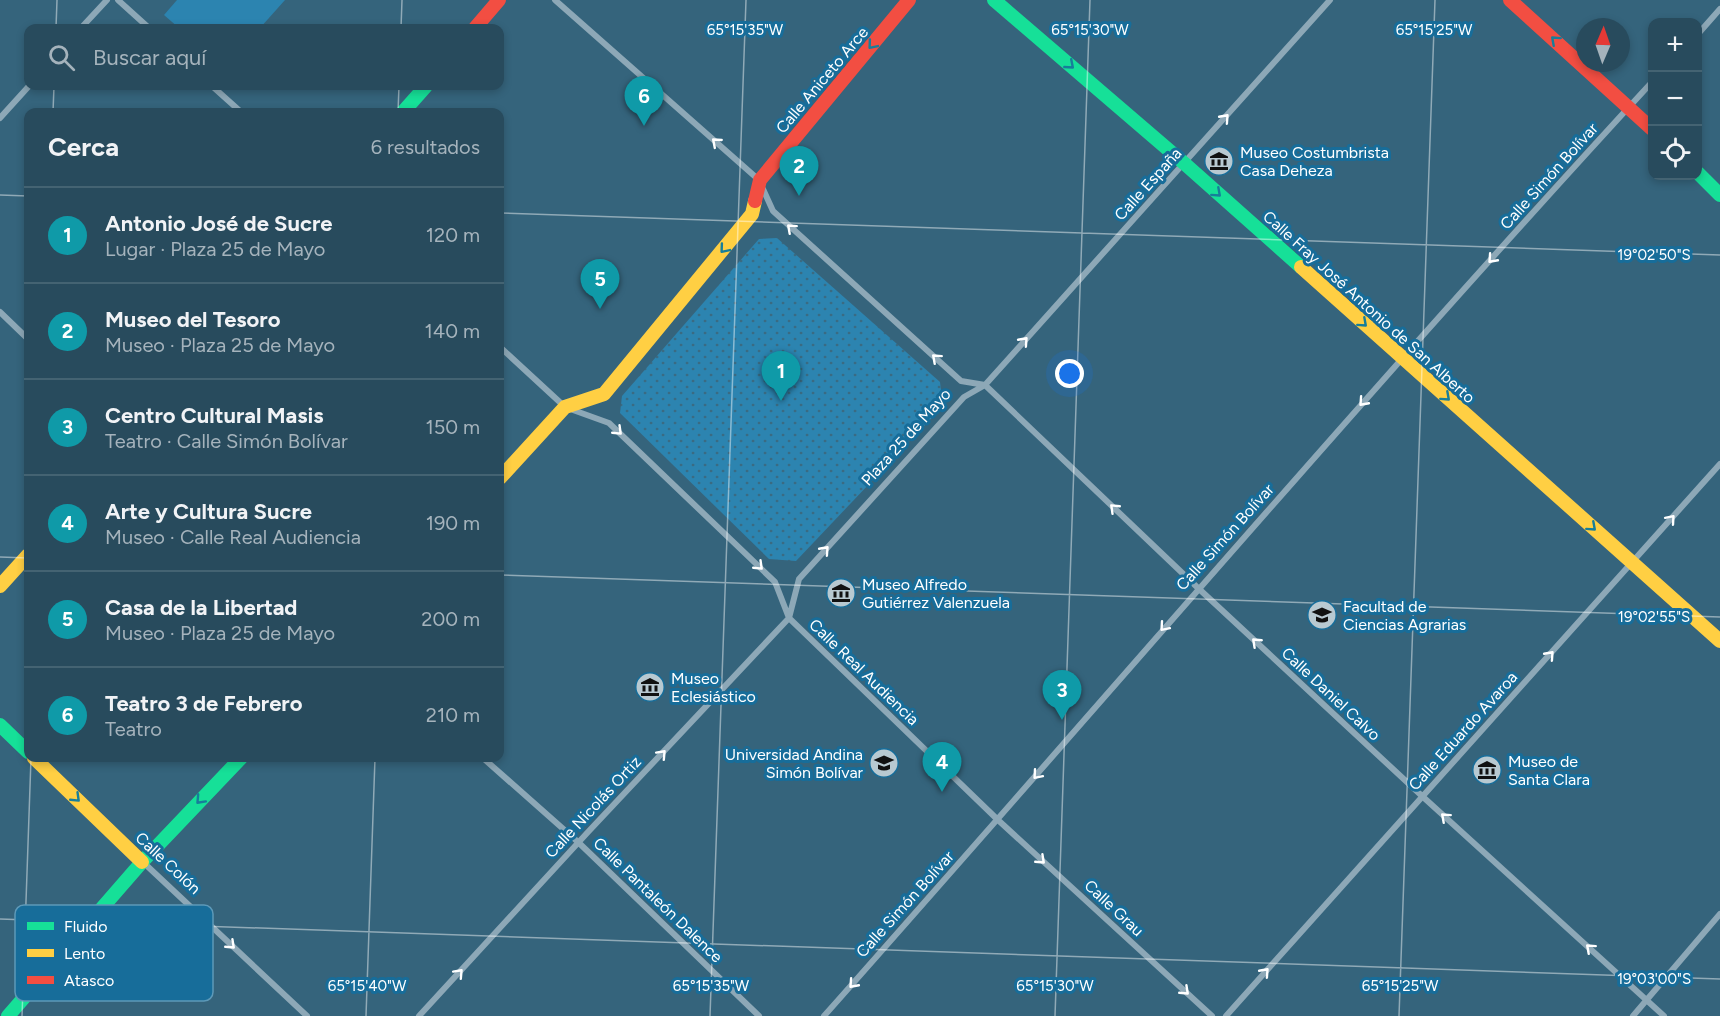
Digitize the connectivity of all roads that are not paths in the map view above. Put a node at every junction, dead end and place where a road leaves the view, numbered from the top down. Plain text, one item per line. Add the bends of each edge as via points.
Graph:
1 (106, 0) edge
2 (118, 0) edge
3 (499, 0) edge
4 (555, 0) edge
5 (909, 0) edge
6 (994, 0) edge
7 (1330, 0) edge
8 (1510, 0) edge
9 (1720, 9) edge
10 (85, 24) edge
11 (145, 24) edge
12 (478, 24) edge
13 (1702, 29) edge
14 (1648, 87) edge
15 (25, 90) edge
16 (216, 90) edge
17 (422, 90) edge
18 (1630, 107) junction
19 (237, 108) edge
20 (407, 108) edge
21 (0, 118) edge
22 (1650, 126) edge
23 (1185, 164) junction
24 (1702, 177) edge
25 (759, 180) junction
26 (1720, 195) edge
27 (0, 312) edge
28 (24, 335) edge
29 (504, 351) edge
30 (1402, 358) junction
31 (985, 385) junction
32 (565, 407) junction
33 (1720, 464) edge
34 (504, 474) edge
35 (24, 559) edge
36 (1633, 563) junction
37 (0, 586) edge
38 (1198, 588) junction
39 (789, 618) junction
40 (1720, 641) edge
41 (0, 725) edge
42 (24, 748) edge
43 (38, 762) edge
44 (237, 762) edge
45 (488, 762) edge
46 (1422, 796) junction
47 (998, 820) junction
48 (578, 842) junction
49 (142, 862) junction
50 (105, 905) edge
51 (188, 905) edge
52 (1720, 914) edge
53 (213, 928) edge
54 (1647, 1000) junction
55 (21, 1001) edge
56 (8, 1016) edge
57 (307, 1016) edge
58 (419, 1016) edge
59 (759, 1016) edge
60 (824, 1016) edge
61 (1212, 1016) edge
62 (1226, 1016) edge
63 (1633, 1016) edge
64 (1664, 1016) edge

1 - 10 street
2 - 11 street
3 - 12 main road
25 -> 4 street
5 -> 25 main road, Calle Aniceto Arce
6 -> 23 main road, Calle Fray José Antonio de San Alberto
23 -> 7 street, Calle España
18 -> 8 main road
9 - 13 street
14 - 18 street, Calle Simón Bolívar
15 - 21 street
16 - 19 street
17 - 20 main road
18 - 22 main road
18 -> 30 street, Calle Simón Bolívar
23 -> 30 main road, Calle Fray José Antonio de San Alberto
31 -> 23 street, Calle España
24 - 26 main road
31 -> 25 street, Plaza 25 de Mayo via 961,381 772,212
25 -> 32 main road via 752,214 604,394
27 - 28 street
29 - 32 street
30 -> 36 main road, Calle Fray José Antonio de San Alberto
30 -> 38 street, Calle Simón Bolívar
38 -> 31 street, Calle Daniel Calvo
39 -> 31 street, Plaza 25 de Mayo via 799,579 964,397
32 - 34 main road
32 -> 39 street via 609,423 775,582
36 -> 33 street, Calle Eduardo Avaroa
35 - 37 main road
36 - 40 main road, Calle Fray José Antonio de San Alberto
46 -> 36 street, Calle Eduardo Avaroa
46 -> 38 street, Calle Daniel Calvo
38 -> 47 street, Calle Simón Bolívar
39 - 47 street, Calle Real Audiencia
48 -> 39 street, Calle Nicolás Ortiz
41 - 42 main road
43 -> 49 main road, Calle Colón
44 -> 49 main road
45 - 48 street, Calle Pantaleón Dalence
54 -> 46 street, Calle Daniel Calvo
62 -> 46 street, Calle Eduardo Avaroa
47 -> 60 street, Calle Simón Bolívar
47 -> 61 street, Calle Grau
58 -> 48 street, Calle Nicolás Ortiz
48 - 59 street, Calle Pantaleón Dalence
49 - 50 main road
49 -> 51 street, Calle Colón
52 - 54 street
53 -> 57 street, Calle Colón
54 - 63 street
54 - 64 street, Calle Daniel Calvo
55 - 56 main road

